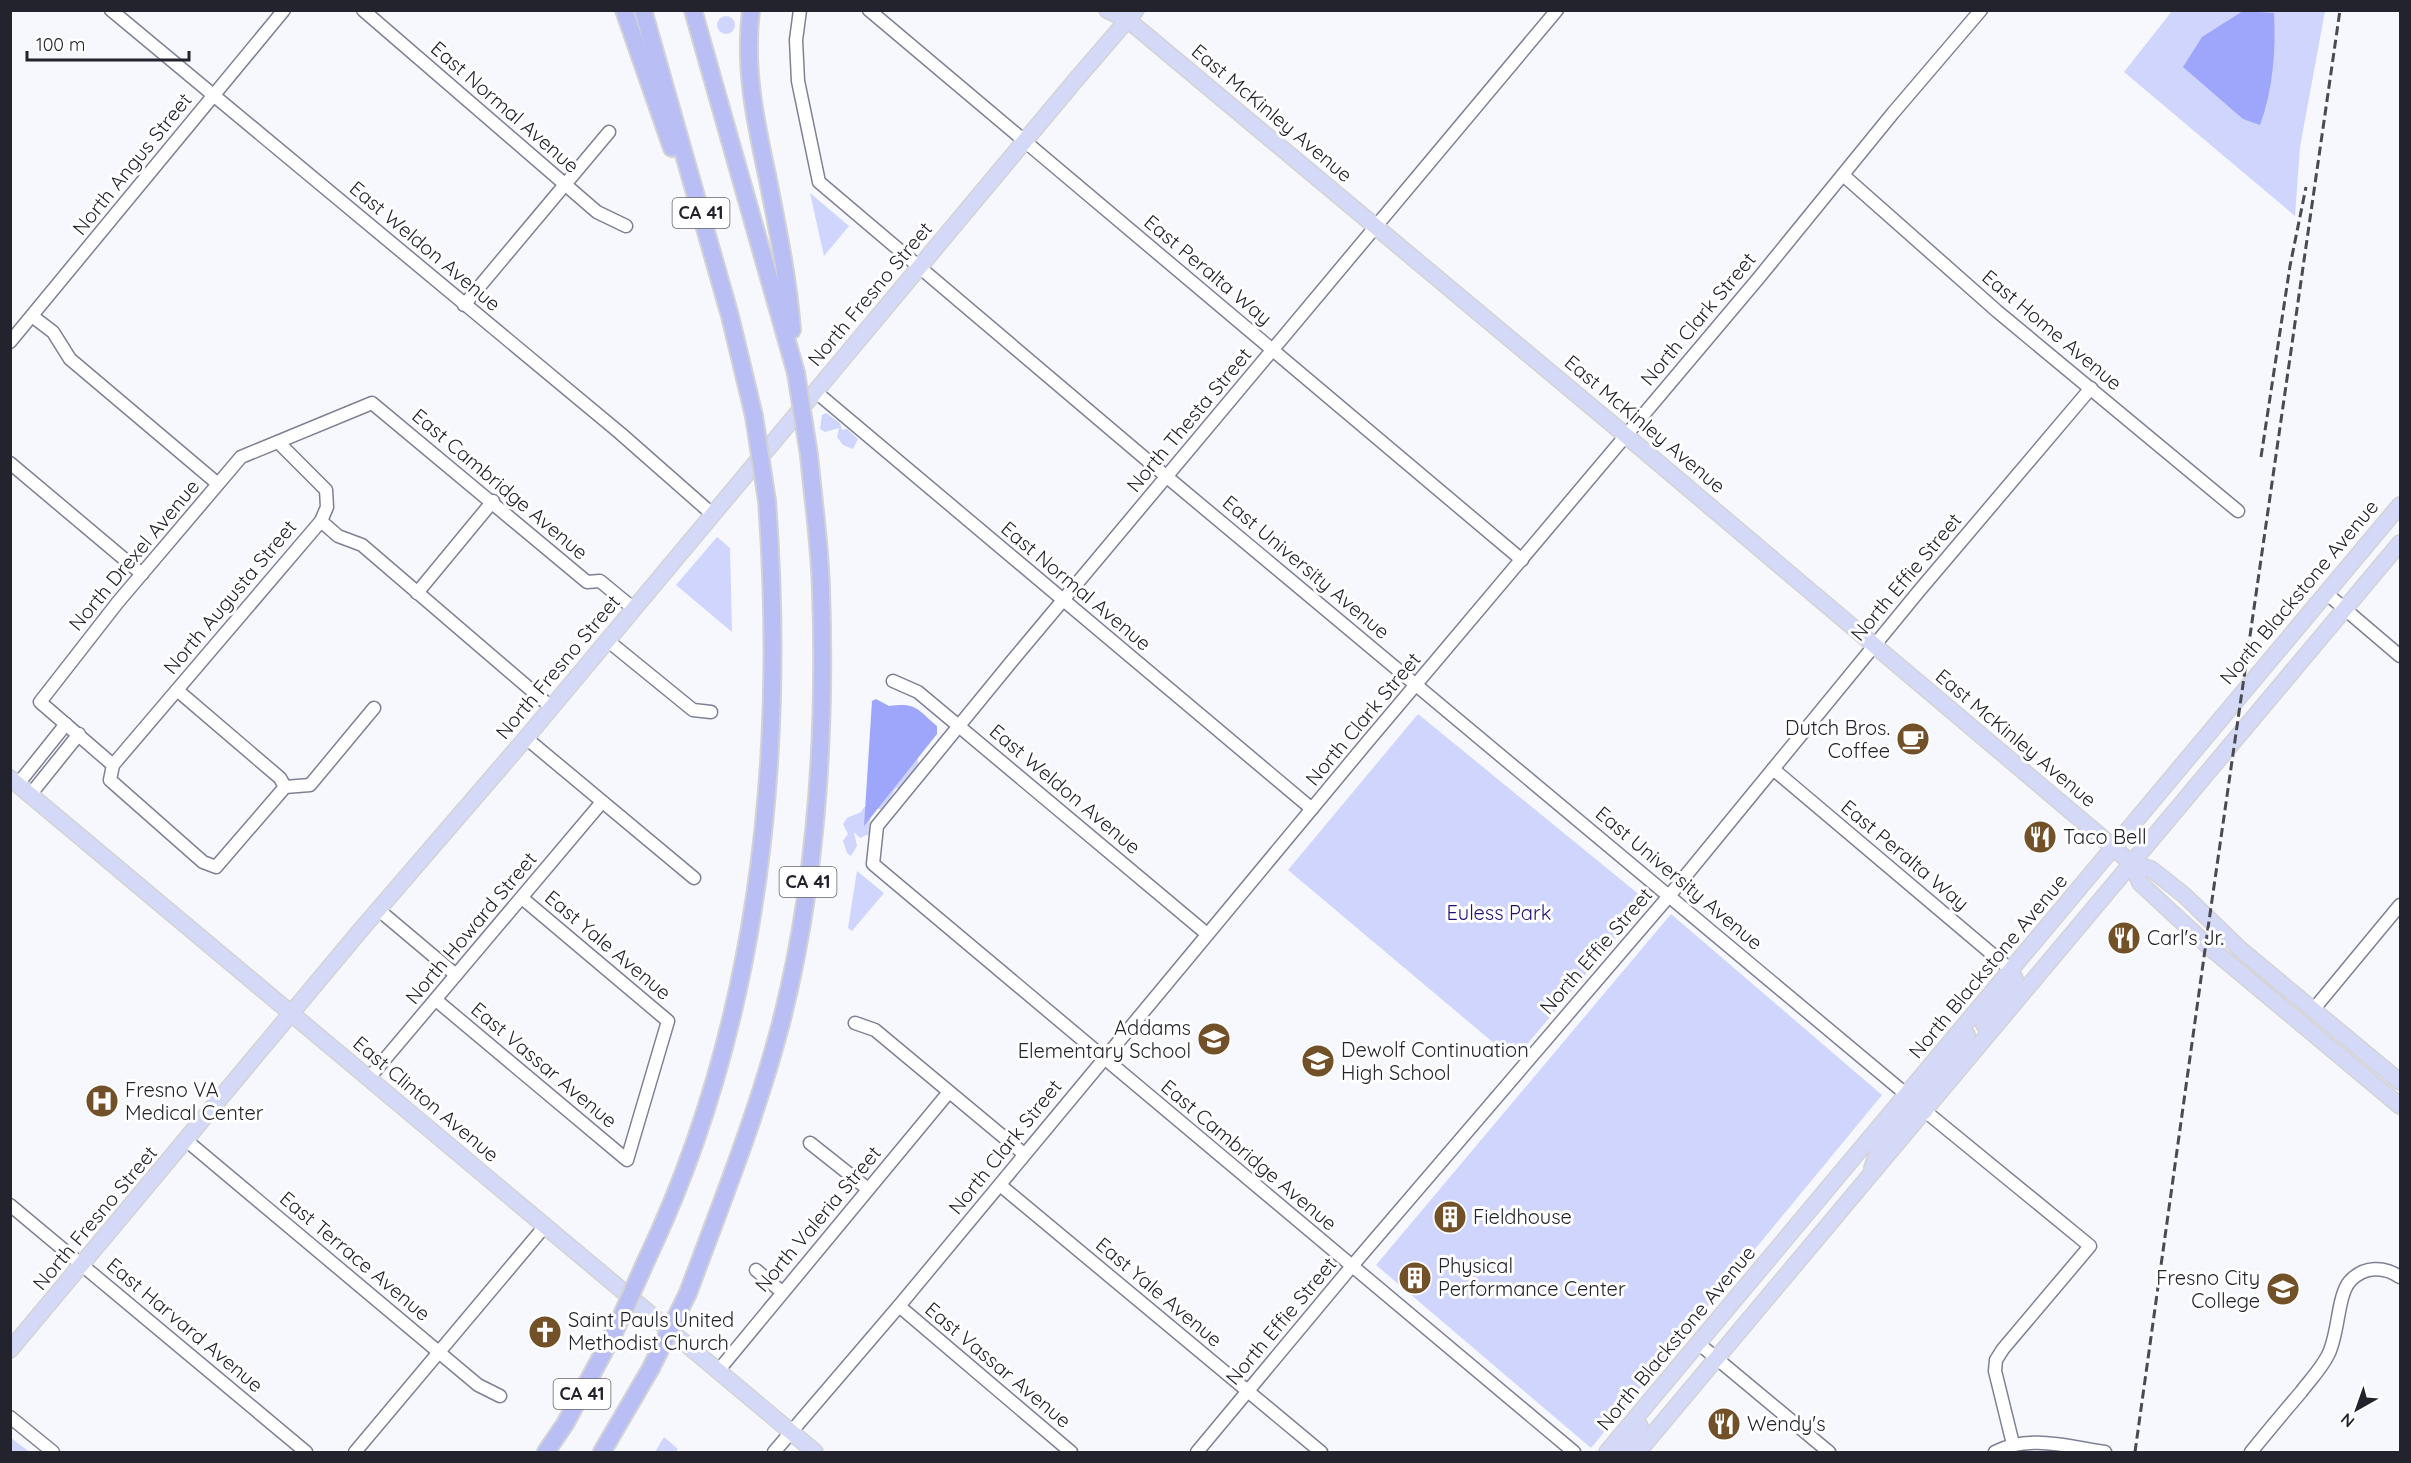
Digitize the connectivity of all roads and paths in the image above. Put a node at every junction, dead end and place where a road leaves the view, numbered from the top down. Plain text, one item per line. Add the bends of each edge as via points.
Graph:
1 (111, 10) edge
2 (284, 10) edge
3 (363, 10) edge
4 (624, 10) edge
5 (643, 10) edge
6 (693, 10) edge
7 (751, 10) edge
8 (800, 10) edge
9 (869, 10) edge
10 (1107, 10) edge
11 (1557, 10) edge
12 (1981, 10) edge
13 (1130, 14) edge
14 (214, 95) junction
15 (609, 132) dead end
16 (1025, 141) junction
17 (1843, 175) junction
18 (566, 184) junction
19 (626, 226) dead end
20 (1376, 227) junction
21 (920, 267) junction
22 (464, 305) junction
23 (32, 316) junction
24 (730, 316) junction
25 (10, 342) edge
26 (1272, 350) junction
27 (795, 373) junction
28 (2091, 388) junction
29 (816, 392) junction
30 (372, 404) joint
31 (1626, 436) junction
32 (278, 441) junction
33 (10, 463) edge
34 (1167, 477) junction
35 (218, 484) junction
36 (493, 501) junction
37 (2400, 505) edge
38 (2238, 511) dead end
39 (712, 514) junction
40 (321, 521) junction
41 (2400, 543) edge
42 (1522, 560) junction
43 (142, 574) junction
44 (417, 593) junction
45 (2326, 593) junction
46 (1063, 600) junction
47 (634, 609) junction
48 (2345, 609) junction
49 (607, 640) junction
50 (1874, 645) junction
51 (2400, 656) edge
52 (893, 681) dead end
53 (1417, 686) junction
54 (177, 690) junction
55 (551, 707) junction
56 (374, 708) dead end
57 (711, 712) dead end
58 (66, 724) junction
59 (959, 725) junction
60 (79, 734) junction
61 (526, 738) junction
62 (113, 765) junction
63 (1773, 769) junction
64 (14, 781) edge
65 (285, 787) junction
66 (30, 795) junction
67 (602, 802) junction
68 (1312, 809) junction
69 (2114, 848) junction
70 (873, 864) joint
71 (2132, 864) junction
72 (694, 878) dead end
73 (1670, 896) junction
74 (522, 898) junction
75 (2400, 905) edge
76 (380, 911) junction
77 (1207, 934) junction
78 (2231, 966) junction
79 (2011, 970) junction
80 (456, 975) junction
81 (1988, 999) junction
82 (436, 1000) junction
83 (2313, 1010) junction
84 (292, 1014) junction
85 (855, 1023) dead end
86 (2303, 1025) junction
87 (1103, 1059) junction
88 (369, 1078) junction
89 (2400, 1082) edge
90 (1946, 1086) junction
91 (949, 1092) junction
92 (2400, 1094) edge
93 (1907, 1095) junction
94 (2400, 1106) edge
95 (1925, 1111) junction
96 (187, 1141) junction
97 (810, 1143) dead end
98 (1024, 1154) junction
99 (627, 1160) joint
100 (1870, 1177) junction
101 (1000, 1185) junction
102 (867, 1189) junction
103 (10, 1205) edge
104 (545, 1226) junction
105 (83, 1265) junction
106 (1352, 1266) junction
107 (756, 1270) dead end
108 (2400, 1276) edge
109 (782, 1292) junction
110 (899, 1306) junction
111 (1698, 1343) junction
112 (10, 1350) edge
113 (439, 1352) junction
114 (1717, 1359) junction
115 (718, 1371) junction
116 (1668, 1380) junction
117 (1247, 1391) junction
118 (501, 1396) dead end
119 (10, 1417) edge
120 (792, 1433) junction
121 (2013, 1444) junction
122 (53, 1452) edge
123 (306, 1452) edge
124 (355, 1452) edge
125 (546, 1452) edge
126 (602, 1452) edge
127 (774, 1452) edge
128 (815, 1452) edge
129 (1071, 1452) edge
130 (1197, 1452) edge
131 (1321, 1452) edge
132 (1574, 1452) edge
133 (1607, 1452) edge
134 (1621, 1452) edge
135 (1638, 1452) edge
136 (1829, 1452) edge
137 (1995, 1452) edge
138 (2105, 1452) edge
139 (2251, 1452) edge

1 - 14 street, East Weldon Avenue
2 - 14 street, North Angus Street
3 - 18 street, East Normal Avenue
4 - 24 highway
5 - 24 highway, CA 41
6 - 27 highway, CA 41
7 - 27 highway via 750,93 789,300
8 - 21 street, East University Avenue via 796,40 798,81 819,182
9 - 16 street, East Peralta Way
10 - 13 main road, East McKinley Avenue
11 - 20 street, North Thesta Street
12 - 17 street, North Clark Street
13 - 16 main road, North Fresno Street
13 - 20 main road, East McKinley Avenue
14 - 22 street, East Weldon Avenue
14 - 23 street, North Angus Street
15 - 18 street
16 - 21 main road, North Fresno Street
16 - 26 street, East Peralta Way
17 - 28 street, East Home Avenue
17 - 31 street, North Clark Street
18 - 19 street, East Normal Avenue via 597,212
18 - 22 street
20 - 26 street, North Thesta Street
20 - 31 main road, East McKinley Avenue
21 - 29 main road, North Fresno Street
21 - 34 street, East University Avenue
22 - 39 street, East Weldon Avenue
23 - 25 street, North Angus Street
23 - 35 street via 53,332 69,359
24 - 125 highway, CA 41, bridge via 754,416 767,501 772,586 771,734 753,918 738,1000 717,1076 666,1220 614,1333
26 - 34 street, North Thesta Street
26 - 42 street, East Peralta Way
27 - 126 highway, CA 41, bridge via 809,454 821,588 818,785 804,912 780,1024 756,1105 688,1293 651,1368
28 - 38 street, East Home Avenue
28 - 50 street, North Effie Street
29 - 39 main road, North Fresno Street
29 - 46 street, East Normal Avenue
30 - 32 street, North Drexel Avenue
30 - 36 street, East Cambridge Avenue
31 - 42 street, North Clark Street
31 - 50 main road, East McKinley Avenue
32 - 35 street, North Drexel Avenue via 241,457
32 - 40 street via 326,490 327,507
33 - 43 street
34 - 46 street, North Thesta Street
34 - 53 street, East University Avenue
35 - 43 street, North Drexel Avenue
36 - 44 street
36 - 47 street, East Cambridge Avenue via 587,582 600,581
37 - 45 main road, North Blackstone Avenue
39 - 47 main road, North Fresno Street
40 - 44 street, North Augusta Street via 338,536 362,545
40 - 54 street, North Augusta Street
41 - 48 main road
42 - 53 street, North Clark Street
43 - 58 street, North Drexel Avenue via 39,702
44 - 55 street, North Augusta Street
45 - 48 street
45 - 69 main road, North Blackstone Avenue
46 - 59 street, North Thesta Street
46 - 68 street, East Normal Avenue
47 - 49 main road, North Fresno Street
48 - 51 street
48 - 71 main road
49 - 55 main road, North Fresno Street
49 - 57 street via 693,710
50 - 63 street, North Effie Street
50 - 69 main road, East McKinley Avenue
52 - 59 street, East Weldon Avenue via 918,692
53 - 68 street, North Clark Street
53 - 73 street, East University Avenue
54 - 62 street, North Augusta Street
54 - 65 street via 280,778
55 - 61 main road, North Fresno Street
56 - 65 street via 310,785
58 - 60 street
58 - 64 street
59 - 70 street, North Thesta Street via 877,826
59 - 77 street, East Weldon Avenue
60 - 62 street
60 - 66 street
61 - 67 street
61 - 76 main road, North Fresno Street
62 - 65 street via 110,780 203,862 216,867
63 - 73 street, North Effie Street
63 - 79 street, East Peralta Way
64 - 66 main road, East Clinton Avenue
66 - 84 main road, East Clinton Avenue
67 - 72 street
67 - 74 street, North Howard Street
68 - 77 street, North Clark Street
69 - 71 main road, East McKinley Avenue
69 - 79 main road, North Blackstone Avenue
70 - 87 street, East Cambridge Avenue
71 - 78 main road, East McKinley Avenue via 2140,883
71 - 83 main road, East McKinley Avenue via 2151,869 2184,895 2241,950
71 - 90 main road
73 - 93 street, East University Avenue
73 - 106 street, North Effie Street
74 - 80 street, North Howard Street
74 - 99 street, East Yale Avenue via 668,1021
75 - 83 street
76 - 80 street
76 - 84 main road, North Fresno Street
77 - 87 street, North Clark Street
78 - 83 main road via 2259,979 2303,1011
78 - 86 main road, East McKinley Avenue
79 - 81 main road, North Blackstone Avenue
79 - 90 main road via 2013,988 1983,1026
80 - 82 street, North Howard Street
81 - 93 main road, North Blackstone Avenue
81 - 95 main road via 1955,1055 1923,1096
82 - 88 street, North Howard Street
82 - 99 street, East Vassar Avenue
83 - 89 main road, East McKinley Avenue
84 - 88 main road, East Clinton Avenue
84 - 96 main road, North Fresno Street
85 - 91 street via 875,1030
86 - 92 main road via 2355,1056
86 - 94 main road, East McKinley Avenue
87 - 98 street, North Clark Street
87 - 106 street, East Cambridge Avenue
88 - 104 main road, East Clinton Avenue
90 - 95 main road
91 - 98 street
91 - 102 street, North Valeria Street
93 - 100 main road via 1905,1116 1879,1148
93 - 111 main road, North Blackstone Avenue
95 - 100 main road
95 - 121 street via 2090,1246 1996,1360 1998,1386
96 - 105 main road, North Fresno Street
96 - 113 street, East Terrace Avenue
97 - 102 street
98 - 101 street, North Clark Street
100 - 114 main road
101 - 110 street, North Clark Street
101 - 117 street, East Yale Avenue
102 - 109 street, North Valeria Street
103 - 105 street, East Harvard Avenue
104 - 113 street
104 - 115 main road, East Clinton Avenue
105 - 112 main road, North Fresno Street
105 - 123 street, East Harvard Avenue
106 - 117 street, North Effie Street
106 - 132 street, East Cambridge Avenue
107 - 109 street
108 - 139 street via 2376,1269 2361,1272 2350,1281 2343,1293 2336,1336 2325,1361
109 - 115 street, North Valeria Street
110 - 120 street, North Clark Street
110 - 129 street, East Vassar Avenue
111 - 114 street
111 - 116 main road, North Blackstone Avenue
113 - 118 street, East Terrace Avenue via 478,1385
113 - 124 street
114 - 135 main road
114 - 136 street
115 - 120 main road, East Clinton Avenue
116 - 133 main road, North Blackstone Avenue
116 - 134 main road
117 - 130 street, North Effie Street
117 - 131 street, East Yale Avenue
119 - 122 street
120 - 127 street, North Clark Street
120 - 128 main road, East Clinton Avenue
121 - 137 street
121 - 138 street via 2035,1442

